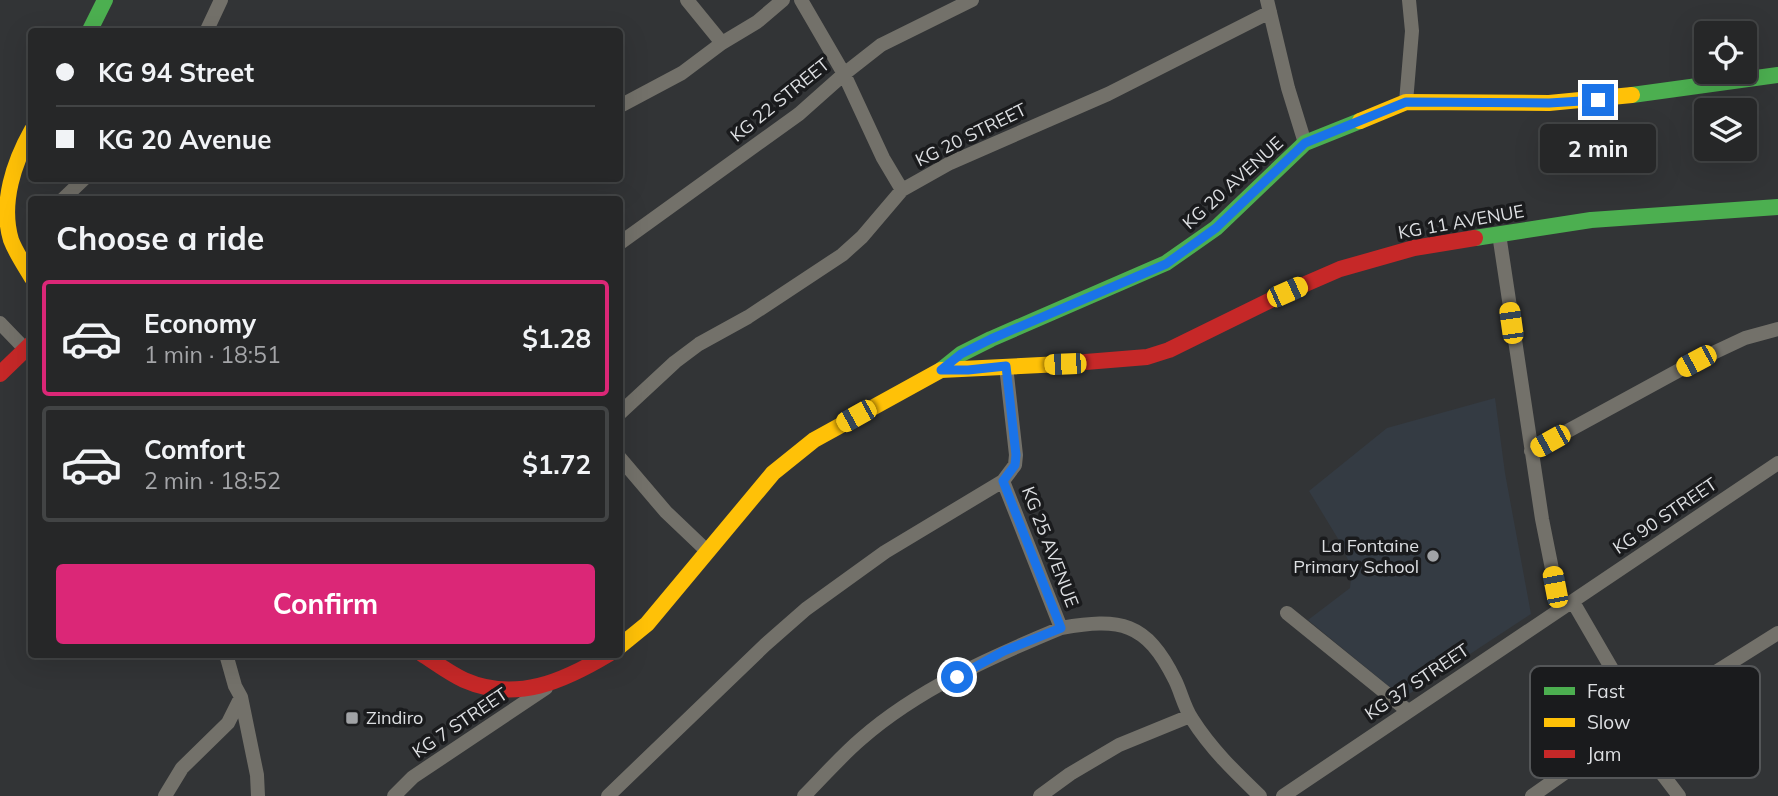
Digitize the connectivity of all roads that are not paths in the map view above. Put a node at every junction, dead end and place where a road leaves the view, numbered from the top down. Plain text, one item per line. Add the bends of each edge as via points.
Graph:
1 (105, 0) edge
2 (221, 0) edge
3 (687, 0) edge
4 (783, 0) edge
5 (802, 0) edge
6 (972, 0) edge
7 (1409, 0) edge
8 (1269, 6) edge
9 (91, 28) edge
10 (208, 28) edge
11 (722, 43) junction
12 (844, 74) junction
13 (1778, 75) edge
14 (1406, 102) junction
15 (623, 104) edge
16 (28, 136) edge
17 (1305, 143) junction
18 (81, 182) edge
19 (902, 190) junction
20 (66, 196) edge
21 (1778, 207) edge
22 (1499, 234) junction
23 (623, 241) edge
24 (28, 271) edge
25 (0, 323) edge
26 (1778, 329) edge
27 (28, 346) edge
28 (1006, 366) junction
29 (941, 370) junction
30 (0, 374) edge
31 (623, 410) edge
32 (1531, 451) junction
33 (623, 462) edge
34 (1778, 463) edge
35 (1003, 481) junction
36 (707, 551) junction
37 (1573, 602) junction
38 (1560, 609) junction
39 (1287, 613) dead end
40 (1061, 628) junction
41 (1778, 633) edge
42 (623, 644) edge
43 (227, 658) edge
44 (429, 658) edge
45 (603, 658) edge
46 (1610, 666) edge
47 (1725, 666) edge
48 (550, 685) junction
49 (241, 696) junction
50 (1408, 711) junction
51 (1190, 716) junction
52 (1557, 778) edge
53 (1665, 778) edge
54 (165, 796) edge
55 (258, 796) edge
56 (394, 796) edge
57 (608, 796) edge
58 (804, 796) edge
59 (1040, 796) edge
60 (1260, 796) edge
61 (1283, 796) edge
62 (1532, 796) edge
63 (1679, 796) edge

1 - 9 main road
2 - 10 street
3 - 11 street
4 - 11 street
5 - 12 street
6 - 12 street, KG 22 STREET via 881,46
7 - 14 street via 1412,31
8 - 17 street
8 - 19 street, KG 20 STREET via 1108,94 950,163
11 - 15 street via 682,73
12 - 19 street
12 - 23 street, KG 22 STREET via 799,114
13 - 14 main road, KG 20 AVENUE via 1586,101
14 - 17 main road, KG 20 AVENUE
16 - 24 main road via 9,177 6,207 10,237
17 - 29 main road, KG 20 AVENUE via 1216,228 1166,264 991,339
18 - 20 street
19 - 31 street, KG 20 STREET via 842,255 699,344
21 - 22 main road, KG 11 AVENUE via 1591,220
22 - 28 main road, KG 11 AVENUE via 1414,248 1340,269 1169,350 1130,360
22 - 32 street
25 - 27 street
26 - 32 street via 1745,338 1696,361
27 - 30 main road
28 - 29 main road, KG 11 AVENUE
28 - 35 street, KG 25 AVENUE via 1016,455 1015,465
29 - 36 main road, KG 20 AVENUE via 792,456
32 - 38 street
33 - 36 street
34 - 37 street, KG 90 STREET
35 - 40 street, KG 25 AVENUE
35 - 57 street via 885,552 806,609
36 - 42 main road, KG 20 AVENUE via 647,624
37 - 38 street, KG 37 STREET
37 - 46 street
38 - 50 street, KG 37 STREET
39 - 50 street
40 - 51 street, KG 25 AVENUE via 1112,622 1146,638 1176,681
40 - 58 street via 1004,651 901,709 861,739
41 - 47 street
43 - 49 street
44 - 48 main road via 467,681 493,689 520,691
45 - 48 main road
48 - 56 street, KG 7 STREET via 413,777
49 - 54 street via 228,723 182,768
49 - 55 street
50 - 61 street, KG 37 STREET
51 - 59 street via 1119,745
51 - 60 street, KG 25 AVENUE via 1219,755
52 - 62 street
53 - 63 street

